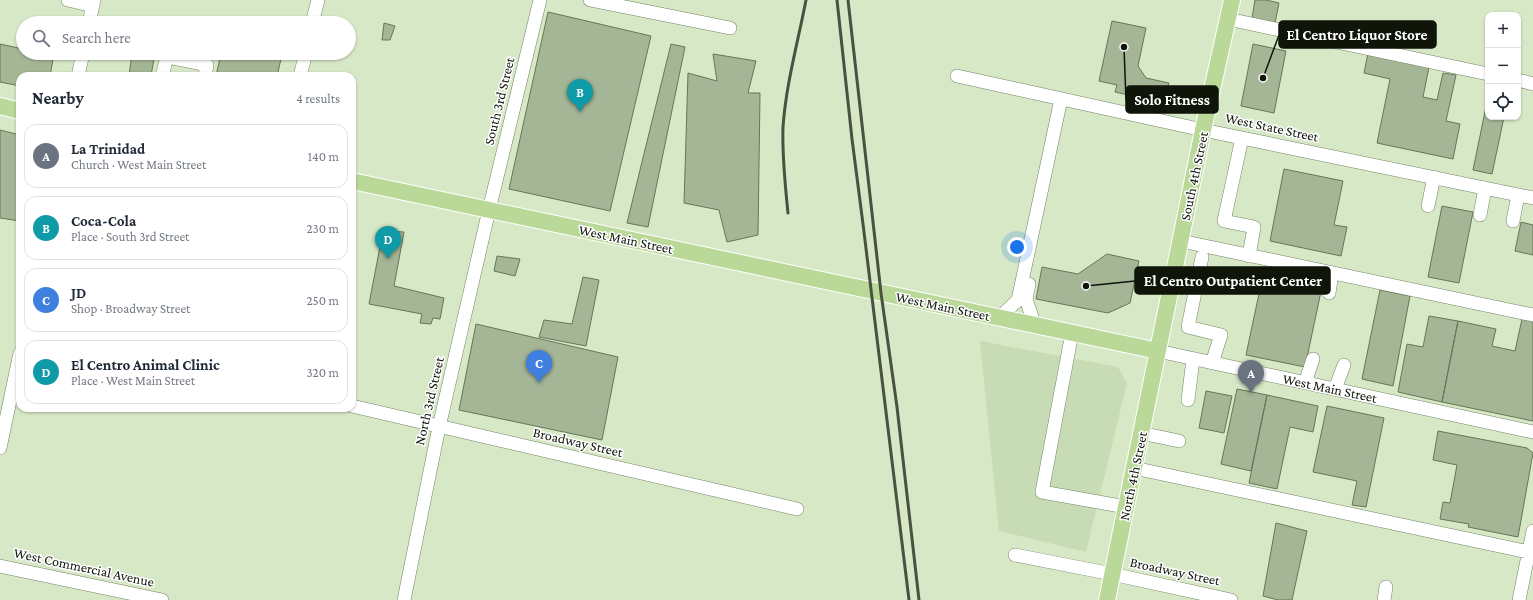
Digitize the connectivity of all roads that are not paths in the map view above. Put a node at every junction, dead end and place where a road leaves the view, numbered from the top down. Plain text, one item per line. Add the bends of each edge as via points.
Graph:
1 (68, 0) edge
2 (318, 0) edge
3 (540, 0) edge
4 (590, 0) edge
5 (1232, 0) edge
6 (94, 3) edge
7 (91, 16) edge
8 (314, 16) edge
9 (1228, 19) junction
10 (730, 28) dead end
11 (81, 60) edge
12 (166, 60) edge
13 (182, 60) edge
14 (304, 60) edge
15 (79, 72) edge
16 (163, 72) edge
17 (206, 72) edge
18 (301, 72) edge
19 (1485, 73) edge
20 (957, 76) dead end
21 (1521, 81) edge
22 (1533, 84) edge
23 (1065, 100) junction
24 (0, 106) edge
25 (16, 110) edge
26 (1203, 130) junction
27 (1242, 138) junction
28 (1434, 178) junction
29 (356, 182) edge
30 (1485, 188) junction
31 (1518, 195) junction
32 (1533, 198) edge
33 (1428, 206) dead end
34 (489, 210) junction
35 (1480, 215) dead end
36 (1513, 221) dead end
37 (1181, 241) junction
38 (1249, 256) junction
39 (1202, 257) dead end
40 (1332, 273) junction
41 (1328, 293) dead end
42 (1533, 315) edge
43 (999, 318) junction
44 (1035, 326) junction
45 (1072, 333) junction
46 (1158, 352) junction
47 (1193, 359) junction
48 (1313, 359) dead end
49 (1212, 363) junction
50 (1344, 365) dead end
51 (16, 372) edge
52 (1305, 383) junction
53 (1335, 389) junction
54 (1188, 400) dead end
55 (356, 407) edge
56 (439, 427) junction
57 (1533, 432) edge
58 (1141, 433) junction
59 (1179, 441) dead end
60 (0, 448) edge
61 (1134, 468) junction
62 (1126, 507) junction
63 (797, 509) dead end
64 (1533, 531) edge
65 (1531, 553) edge
66 (1015, 555) dead end
67 (0, 566) edge
68 (1112, 574) junction
69 (1386, 587) dead end
70 (143, 598) edge
71 (162, 600) edge
72 (404, 600) edge
73 (1107, 600) edge
74 (1232, 600) edge
75 (1384, 600) edge
76 (1519, 600) edge

1 - 6 street
2 - 8 street
3 - 34 street, South 3rd Street
4 - 10 street
5 - 9 main road, South 4th Street
6 - 7 street
9 - 19 street
9 - 26 main road, South 4th Street
11 - 15 street
12 - 16 street
13 - 17 street via 207,65
14 - 18 street
20 - 23 street, West State Street
21 - 22 street
23 - 26 street, West State Street
23 - 43 street via 1018,300
23 - 44 street via 1026,299
24 - 25 main road
26 - 27 street, West State Street
26 - 37 main road, South 4th Street
27 - 28 street, West State Street
27 - 38 street via 1224,221 1254,227
28 - 30 street, West State Street
28 - 33 street
29 - 34 main road, West Main Street
30 - 31 street, West State Street
30 - 35 street
31 - 32 street, West State Street
31 - 36 street
34 - 43 main road, West Main Street
34 - 56 street, North 3rd Street
37 - 38 street
37 - 46 main road, South 4th Street
38 - 40 street
39 - 49 street via 1188,327 1221,335
40 - 41 street
40 - 42 street via 1413,284
43 - 44 main road, West Main Street
44 - 45 main road, West Main Street
45 - 46 main road, West Main Street
45 - 62 street via 1042,492
46 - 47 street, West Main Street
46 - 58 main road, North 4th Street
47 - 49 street, West Main Street
47 - 54 street
48 - 52 street
49 - 52 street, West Main Street
50 - 53 street
51 - 60 street
52 - 53 street, West Main Street
53 - 57 street, West Main Street
55 - 56 street, Broadway Street
56 - 63 street, Broadway Street
56 - 72 street, North 3rd Street
58 - 59 street
58 - 61 main road, North 4th Street
61 - 62 main road, North 4th Street
61 - 65 street
62 - 68 main road, North 4th Street
64 - 65 street
65 - 76 street
66 - 68 street, Broadway Street
67 - 70 street, West Commercial Avenue
68 - 73 main road, North 4th Street
68 - 74 street, Broadway Street
69 - 75 street
70 - 71 street, West Commercial Avenue

